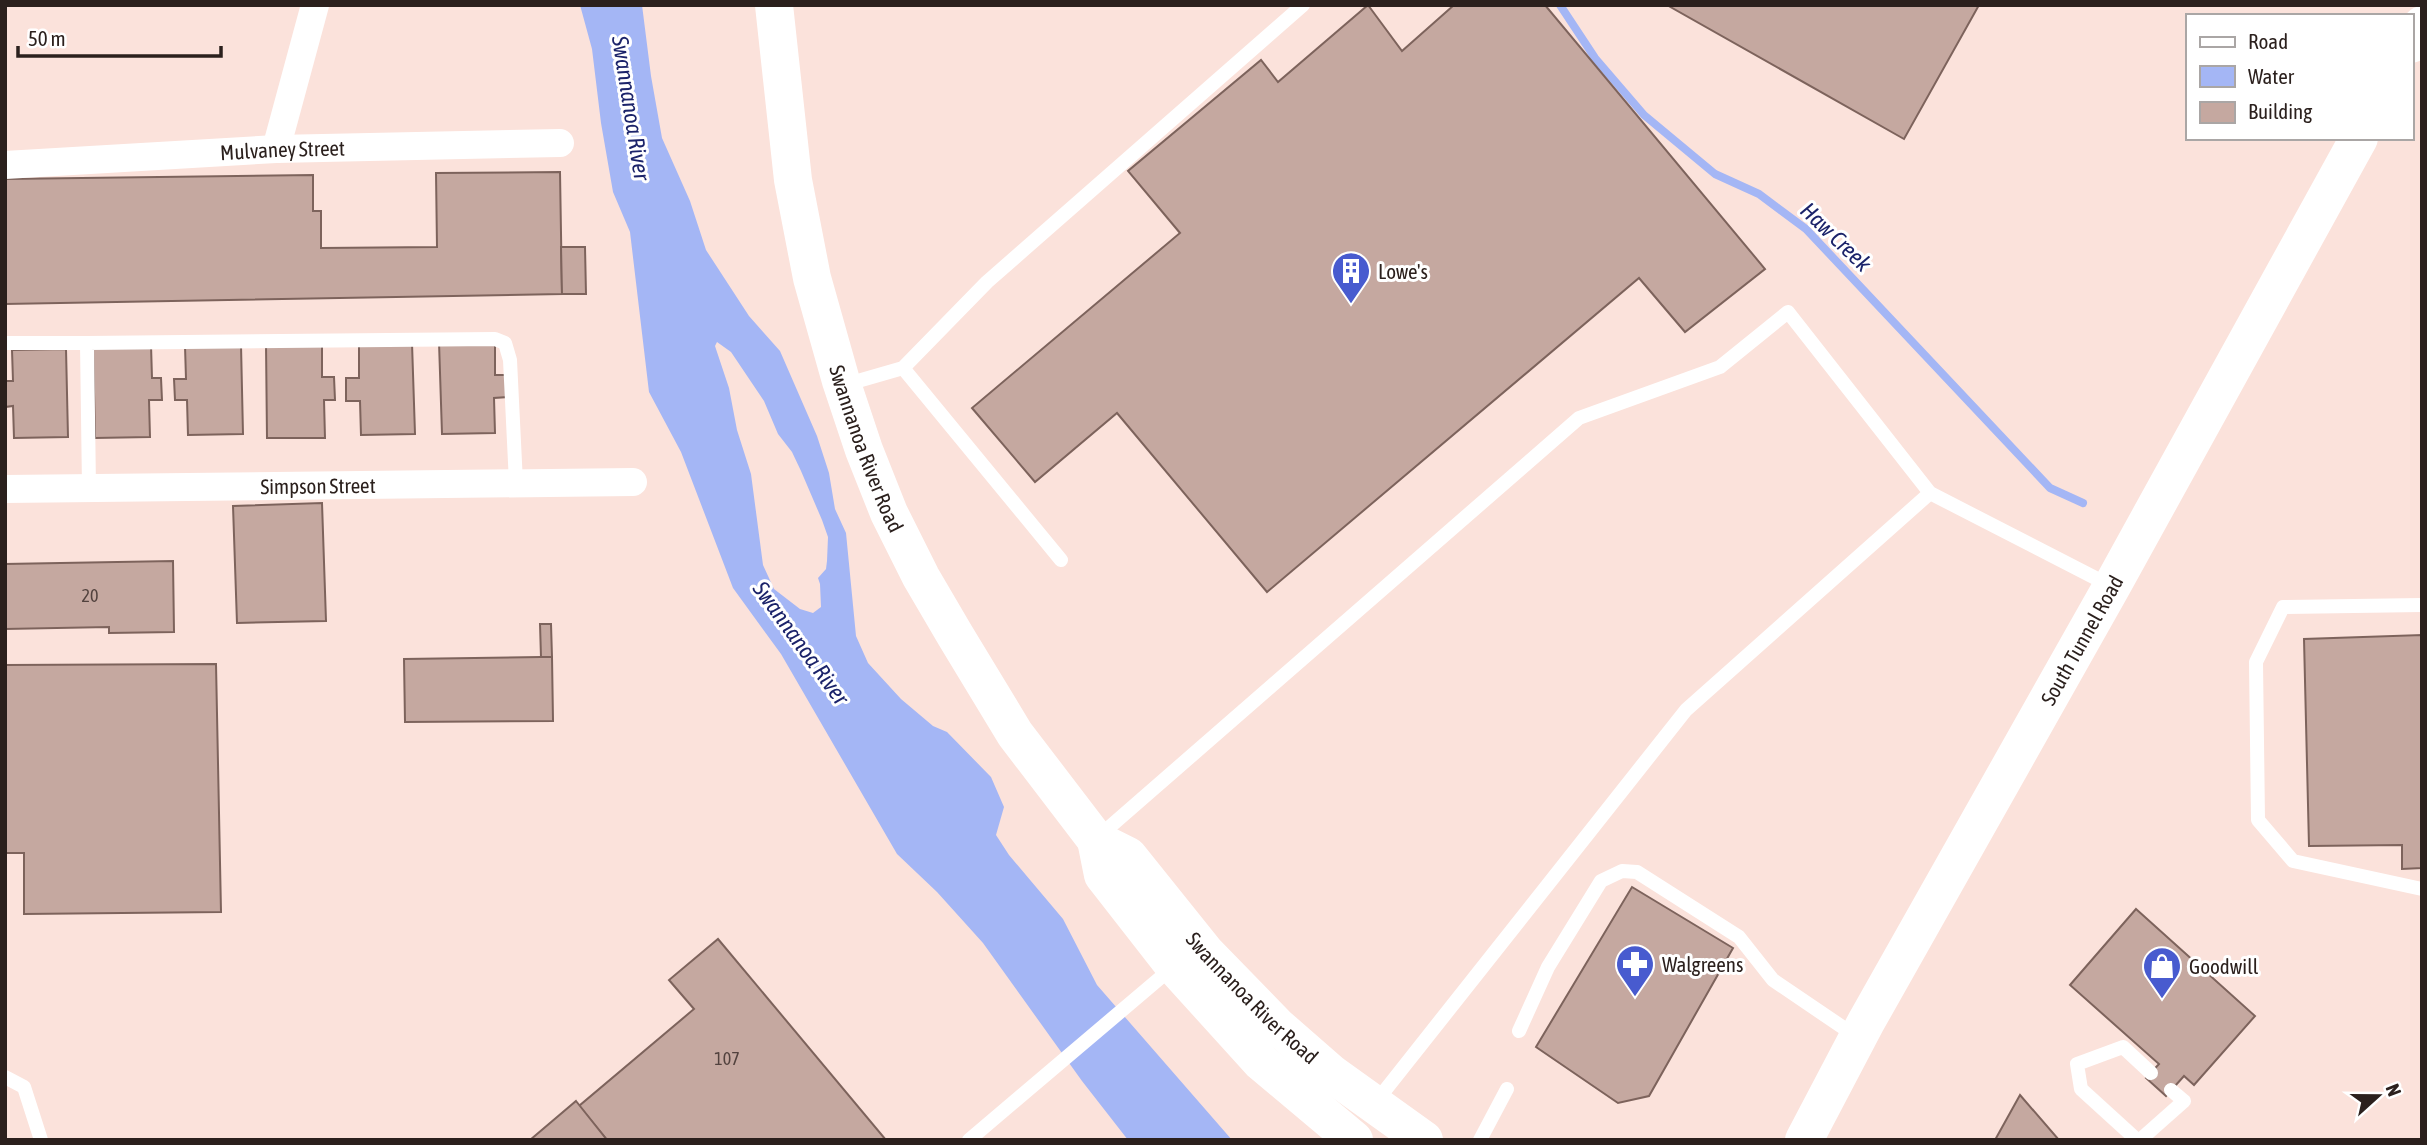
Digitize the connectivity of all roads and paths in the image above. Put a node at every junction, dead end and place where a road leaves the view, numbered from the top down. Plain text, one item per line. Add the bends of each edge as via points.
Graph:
1 (315, 5) edge
2 (775, 5) edge
3 (1304, 5) edge
4 (2422, 25) edge
5 (2413, 41) edge
6 (2358, 140) edge
7 (561, 143) dead end
8 (276, 149) junction
9 (5, 165) edge
10 (5, 343) edge
11 (87, 343) junction
12 (903, 368) junction
13 (843, 386) junction
14 (633, 482) dead end
15 (516, 483) junction
16 (89, 488) junction
17 (5, 489) edge
18 (1930, 493) junction
19 (1060, 560) dead end
20 (2112, 586) junction
21 (2422, 605) edge
22 (1096, 840) junction
23 (2422, 889) edge
24 (1174, 966) junction
25 (1520, 1031) dead end
26 (1858, 1037) junction
27 (2151, 1073) dead end
28 (5, 1077) edge
29 (1507, 1089) dead end
30 (2171, 1090) dead end
31 (1373, 1106) junction
32 (41, 1140) edge
33 (969, 1140) edge
34 (1354, 1140) edge
35 (1424, 1140) edge
36 (1480, 1140) edge
37 (1804, 1140) edge
38 (2138, 1140) edge

1 - 8 street
2 - 13 main road, Swannanoa River Road via 793,180 812,278
3 - 12 lane via 987,282
4 - 5 main road
6 - 20 main road, South Tunnel Road
7 - 8 street, Mulvaney Street
8 - 9 street, Mulvaney Street
10 - 11 lane
11 - 15 lane via 495,339 505,343 510,360
11 - 16 lane
12 - 13 lane
12 - 19 lane
13 - 22 main road, Swannanoa River Road via 889,513 921,577 1015,734
14 - 15 street, Simpson Street
15 - 16 street, Simpson Street
16 - 17 street, Simpson Street
18 - 20 lane
18 - 22 lane via 1788,312 1720,366 1579,418
18 - 31 lane via 1686,710
20 - 26 main road, South Tunnel Road
21 - 23 lane via 2283,607 2256,662 2258,820 2293,861
22 - 24 main road, Swannanoa River Road via 1103,875
22 - 31 main road, Swannanoa River Road via 1128,856 1181,925 1239,988
24 - 33 lane
24 - 34 main road, Swannanoa River Road via 1261,1062
25 - 26 lane via 1548,967 1601,881 1622,871 1637,872 1739,937 1773,980
26 - 37 main road, South Tunnel Road
27 - 38 lane via 2123,1047 2077,1064 2081,1089
28 - 32 lane via 24,1087
29 - 36 lane
30 - 38 lane via 2184,1101
31 - 35 main road, Swannanoa River Road

